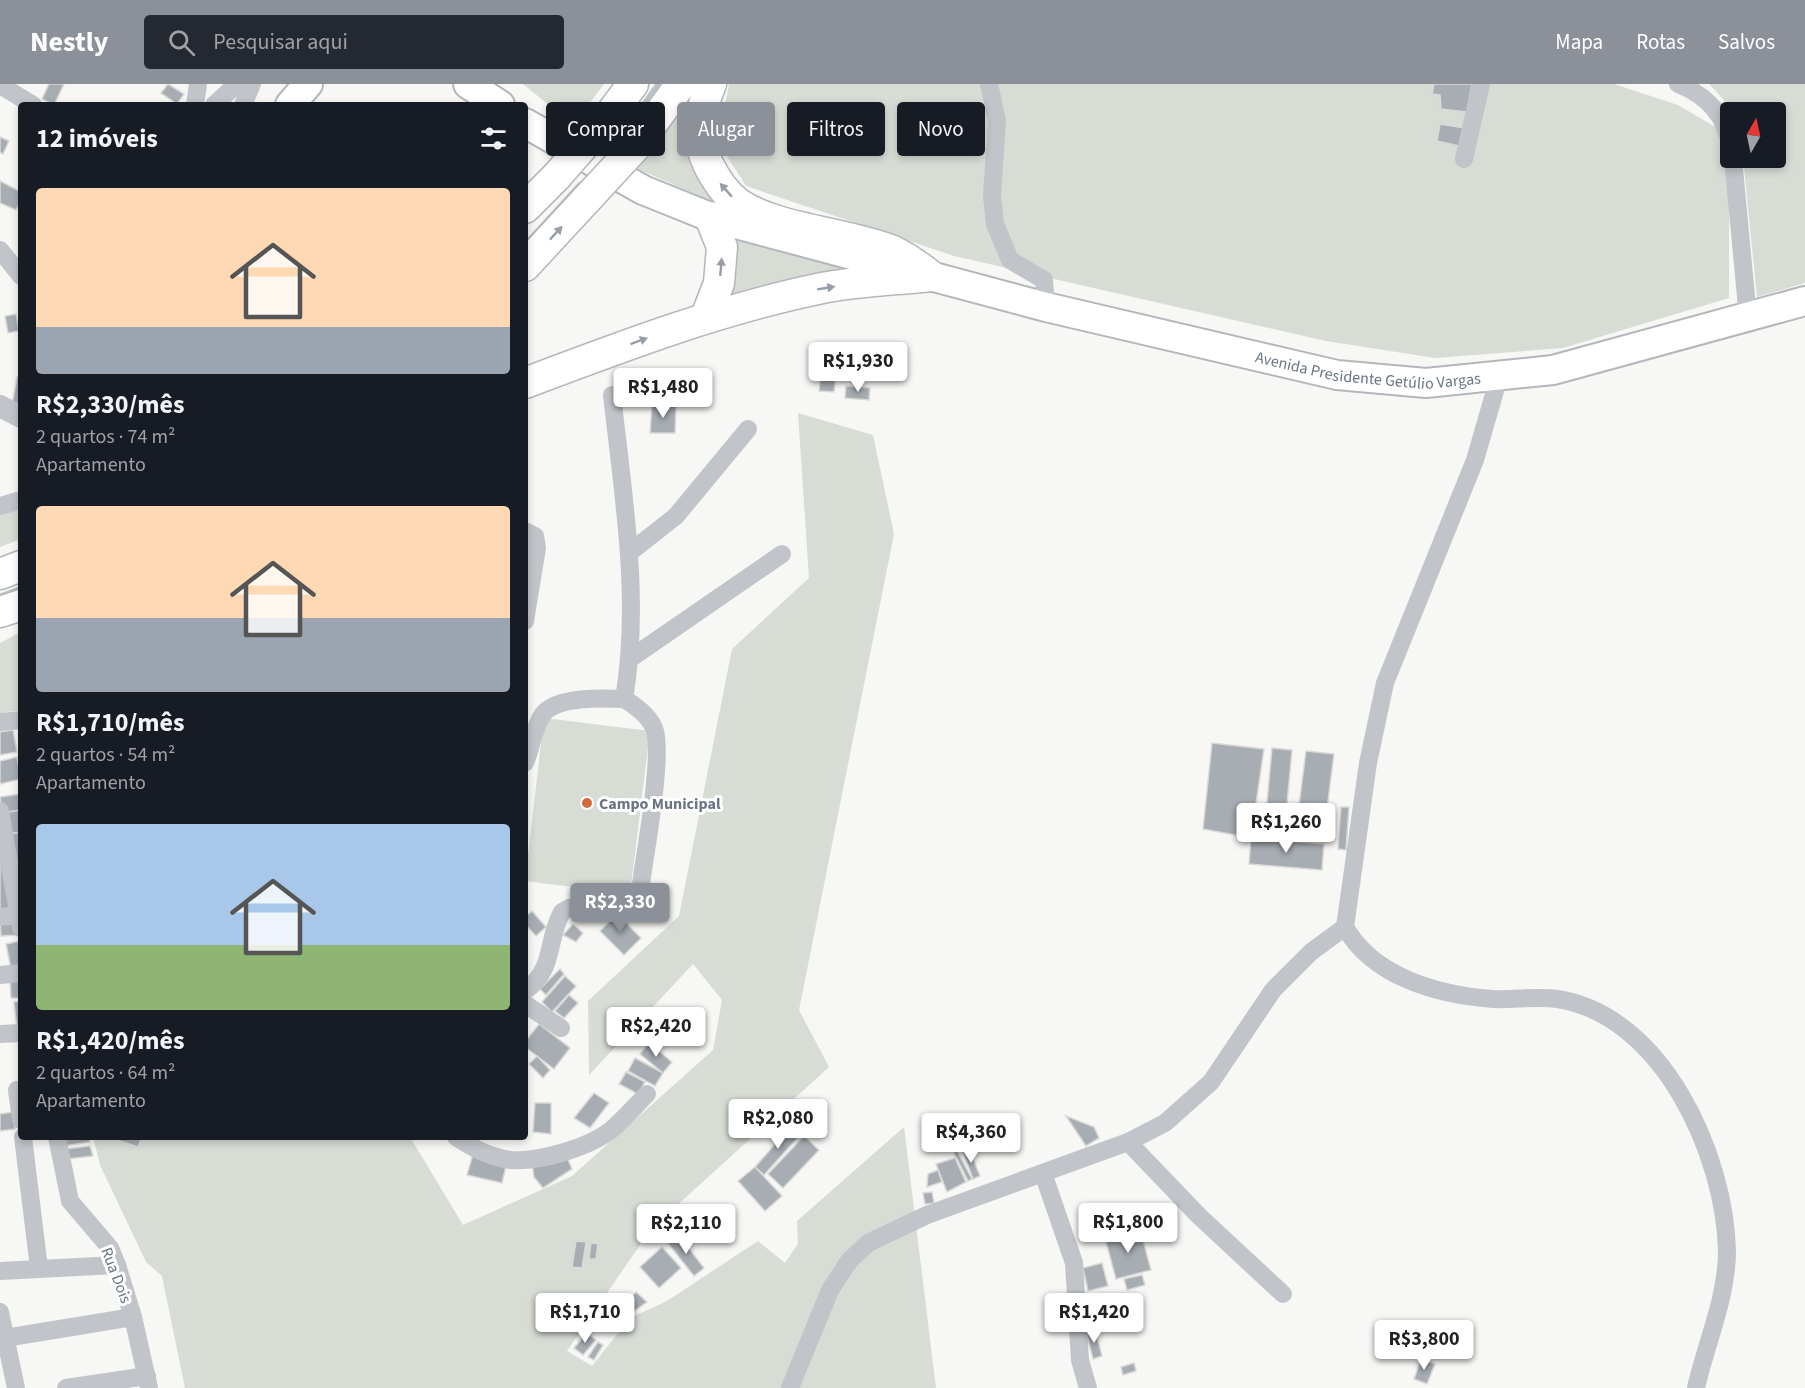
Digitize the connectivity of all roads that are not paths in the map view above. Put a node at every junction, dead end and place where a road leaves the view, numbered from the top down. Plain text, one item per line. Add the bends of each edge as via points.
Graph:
1 (237, 84) edge
2 (252, 84) edge
3 (308, 84) edge
4 (468, 84) edge
5 (633, 84) edge
6 (681, 84) edge
7 (711, 84) edge
8 (989, 84) edge
9 (1481, 84) edge
10 (1678, 84) edge
11 (0, 85) edge
12 (198, 85) edge
13 (28, 102) edge
14 (195, 102) edge
15 (217, 102) edge
16 (244, 102) edge
17 (293, 102) edge
18 (495, 102) edge
19 (1720, 118) edge
20 (528, 125) edge
21 (1464, 159) dead end
22 (1733, 168) edge
23 (528, 205) edge
24 (710, 217) junction
25 (0, 250) edge
26 (528, 263) edge
27 (18, 271) edge
28 (932, 276) junction
29 (1805, 301) edge
30 (1046, 307) junction
31 (706, 317) junction
32 (1748, 318) junction
33 (1499, 377) junction
34 (528, 382) edge
35 (612, 395) dead end
36 (0, 406) edge
37 (18, 415) edge
38 (748, 429) dead end
39 (18, 502) edge
40 (0, 506) edge
41 (528, 532) edge
42 (18, 550) edge
43 (629, 553) junction
44 (0, 554) edge
45 (782, 554) dead end
46 (18, 567) edge
47 (0, 574) edge
48 (528, 603) edge
49 (18, 606) edge
50 (0, 612) edge
51 (631, 658) junction
52 (624, 699) junction
53 (18, 720) edge
54 (0, 722) edge
55 (528, 754) edge
56 (0, 811) edge
57 (4, 853) edge
58 (18, 913) edge
59 (0, 917) edge
60 (18, 922) edge
61 (1344, 927) junction
62 (18, 973) edge
63 (0, 975) edge
64 (528, 989) edge
65 (528, 1006) edge
66 (561, 1028) dead end
67 (18, 1033) edge
68 (0, 1034) edge
69 (13, 1090) edge
70 (647, 1094) dead end
71 (18, 1109) edge
72 (23, 1140) edge
73 (58, 1140) edge
74 (462, 1140) edge
75 (1128, 1142) junction
76 (1043, 1173) junction
77 (117, 1265) junction
78 (39, 1268) junction
79 (0, 1271) edge
80 (1283, 1294) dead end
81 (0, 1312) edge
82 (133, 1317) junction
83 (5, 1338) junction
84 (148, 1382) edge
85 (16, 1388) edge
86 (66, 1388) edge
87 (790, 1388) edge
88 (1088, 1388) edge
89 (1696, 1388) edge

1 - 15 street
2 - 16 street
3 - 17 main road
4 - 18 main road
5 - 23 highway, bridge via 605,121
26 -> 6 highway, bridge via 635,147
28 -> 7 highway via 892,251 777,219 748,209 731,197 710,169 700,141 702,107
8 - 30 street via 998,122 992,196 996,224 1010,260 1044,280
9 - 21 street
10 - 19 street via 1703,97
11 - 13 street
12 - 14 street
20 - 24 main road, Avenida Presidente Getúlio Vargas via 643,190
22 - 32 street
24 - 28 main road, Avenida Presidente Getúlio Vargas
31 -> 24 highway via 719,283 722,247
25 - 27 street
28 - 30 main road, Avenida Presidente Getúlio Vargas
31 -> 28 highway via 824,288
29 - 32 main road, Avenida Presidente Getúlio Vargas
30 - 33 main road, Avenida Presidente Getúlio Vargas via 1337,375 1426,383
34 -> 31 highway
32 - 33 main road, Avenida Presidente Getúlio Vargas via 1553,370
33 - 61 street via 1475,460 1385,683 1368,763
35 - 43 street
36 - 37 street
38 - 43 street via 676,516
39 - 40 street
41 - 48 street via 535,536 537,548
42 - 44 highway
43 - 51 street
45 - 51 street
46 - 47 highway
49 - 50 highway
51 - 52 street
52 - 55 street via 593,697 546,711
52 - 64 street via 654,728 657,751 641,884 634,900 627,904 569,908 562,912 543,973
53 - 54 street
56 - 57 street
57 - 58 street
59 - 60 street
61 - 75 street via 1311,952 1273,990 1211,1082 1165,1123
61 - 89 street via 1354,944 1384,969 1449,992 1493,999 1556,999 1576,1003 1612,1021 1647,1051 1680,1093 1704,1137 1717,1174 1727,1252 1722,1296
62 - 63 street
65 - 66 street
67 - 68 street
69 - 71 street
70 - 74 street via 596,1140 529,1160 508,1160
72 - 78 street
73 - 77 street, Rua Dois via 70,1201 110,1248
75 - 76 street
75 - 80 street via 1199,1216
76 - 87 street via 927,1215 868,1243 849,1261 830,1290
76 - 88 street via 1074,1263 1080,1360
77 - 78 street
77 - 82 street, Rua Dois
78 - 79 street
81 - 83 street
82 - 83 street
82 - 84 street, Rua Dois
83 - 85 street
84 - 86 street

